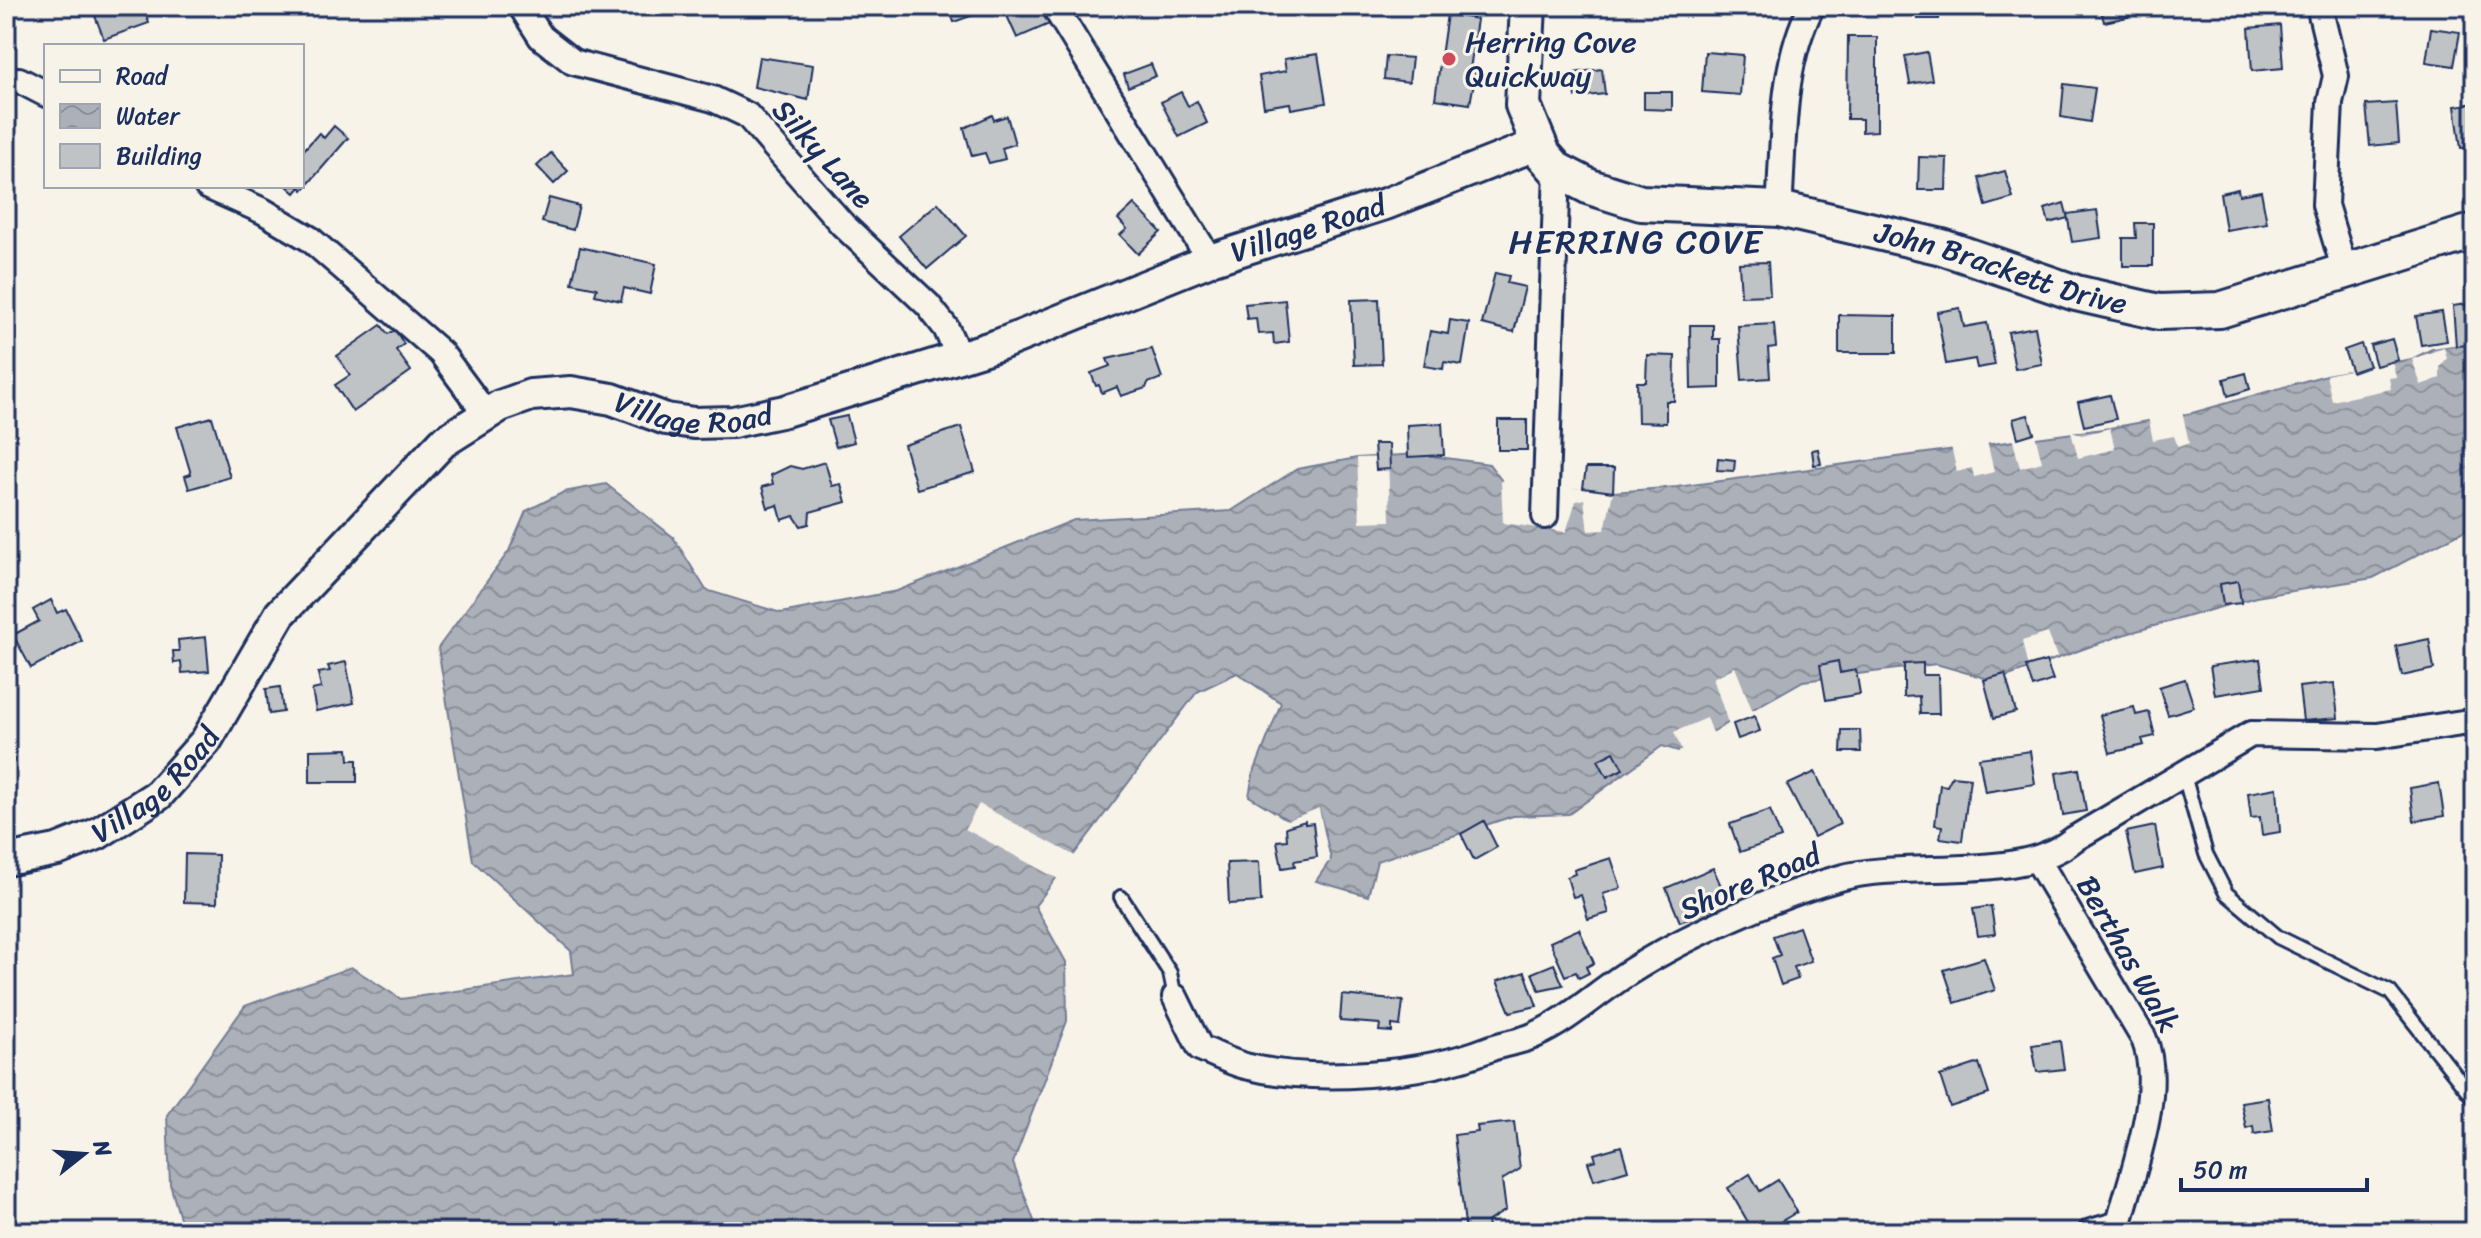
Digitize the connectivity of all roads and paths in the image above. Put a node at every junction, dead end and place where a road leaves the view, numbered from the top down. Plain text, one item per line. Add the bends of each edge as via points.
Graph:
1 (521, 6) edge
2 (1054, 6) edge
3 (1528, 6) edge
4 (1812, 6) edge
5 (2319, 6) edge
6 (19, 80) dead end
7 (44, 93) edge
8 (1548, 157) junction
9 (211, 188) edge
10 (1779, 209) junction
11 (2475, 231) edge
12 (1210, 260) junction
13 (2348, 268) junction
14 (959, 357) junction
15 (486, 414) junction
16 (1545, 516) dead end
17 (2475, 721) edge
18 (2184, 775) junction
19 (2037, 859) junction
20 (6, 860) edge
21 (1121, 897) dead end
22 (1175, 997) joint
23 (2475, 1100) edge
24 (2120, 1228) edge
25 (2091, 1232) edge

1 - 14 street, Silky Lane via 541,37 573,62 713,99 747,115 842,224 928,305
2 - 12 street
3 - 8 main road via 1523,105
4 - 10 street via 1802,24 1789,86
5 - 13 street via 2336,76 2325,205
6 - 7 street
8 - 10 main road, John Brackett Drive via 1590,187 1641,203
8 - 12 street, Village Road
8 - 16 street
9 - 15 street via 310,239 441,353
10 - 13 main road, John Brackett Drive via 1942,247 2139,310 2220,310
11 - 13 main road, John Brackett Drive
12 - 14 street, Village Road
14 - 15 street, Village Road via 733,422 666,419 612,399 571,392 531,395
15 - 20 street, Village Road via 431,453 280,614 206,741 158,795 97,834 57,850
17 - 18 street, Shore Road via 2377,736 2251,734
18 - 19 street, Shore Road via 2059,852
18 - 23 lane via 2206,854 2226,893 2278,937 2390,992
19 - 22 street, Shore Road via 1931,871 1877,869 1798,891 1634,969 1535,1035 1472,1058 1424,1068 1344,1076 1244,1066 1200,1048
19 - 24 street, Berthas Walk via 2151,1058 2149,1098
21 - 22 lane via 1170,973
24 - 25 street, Berthas Walk

